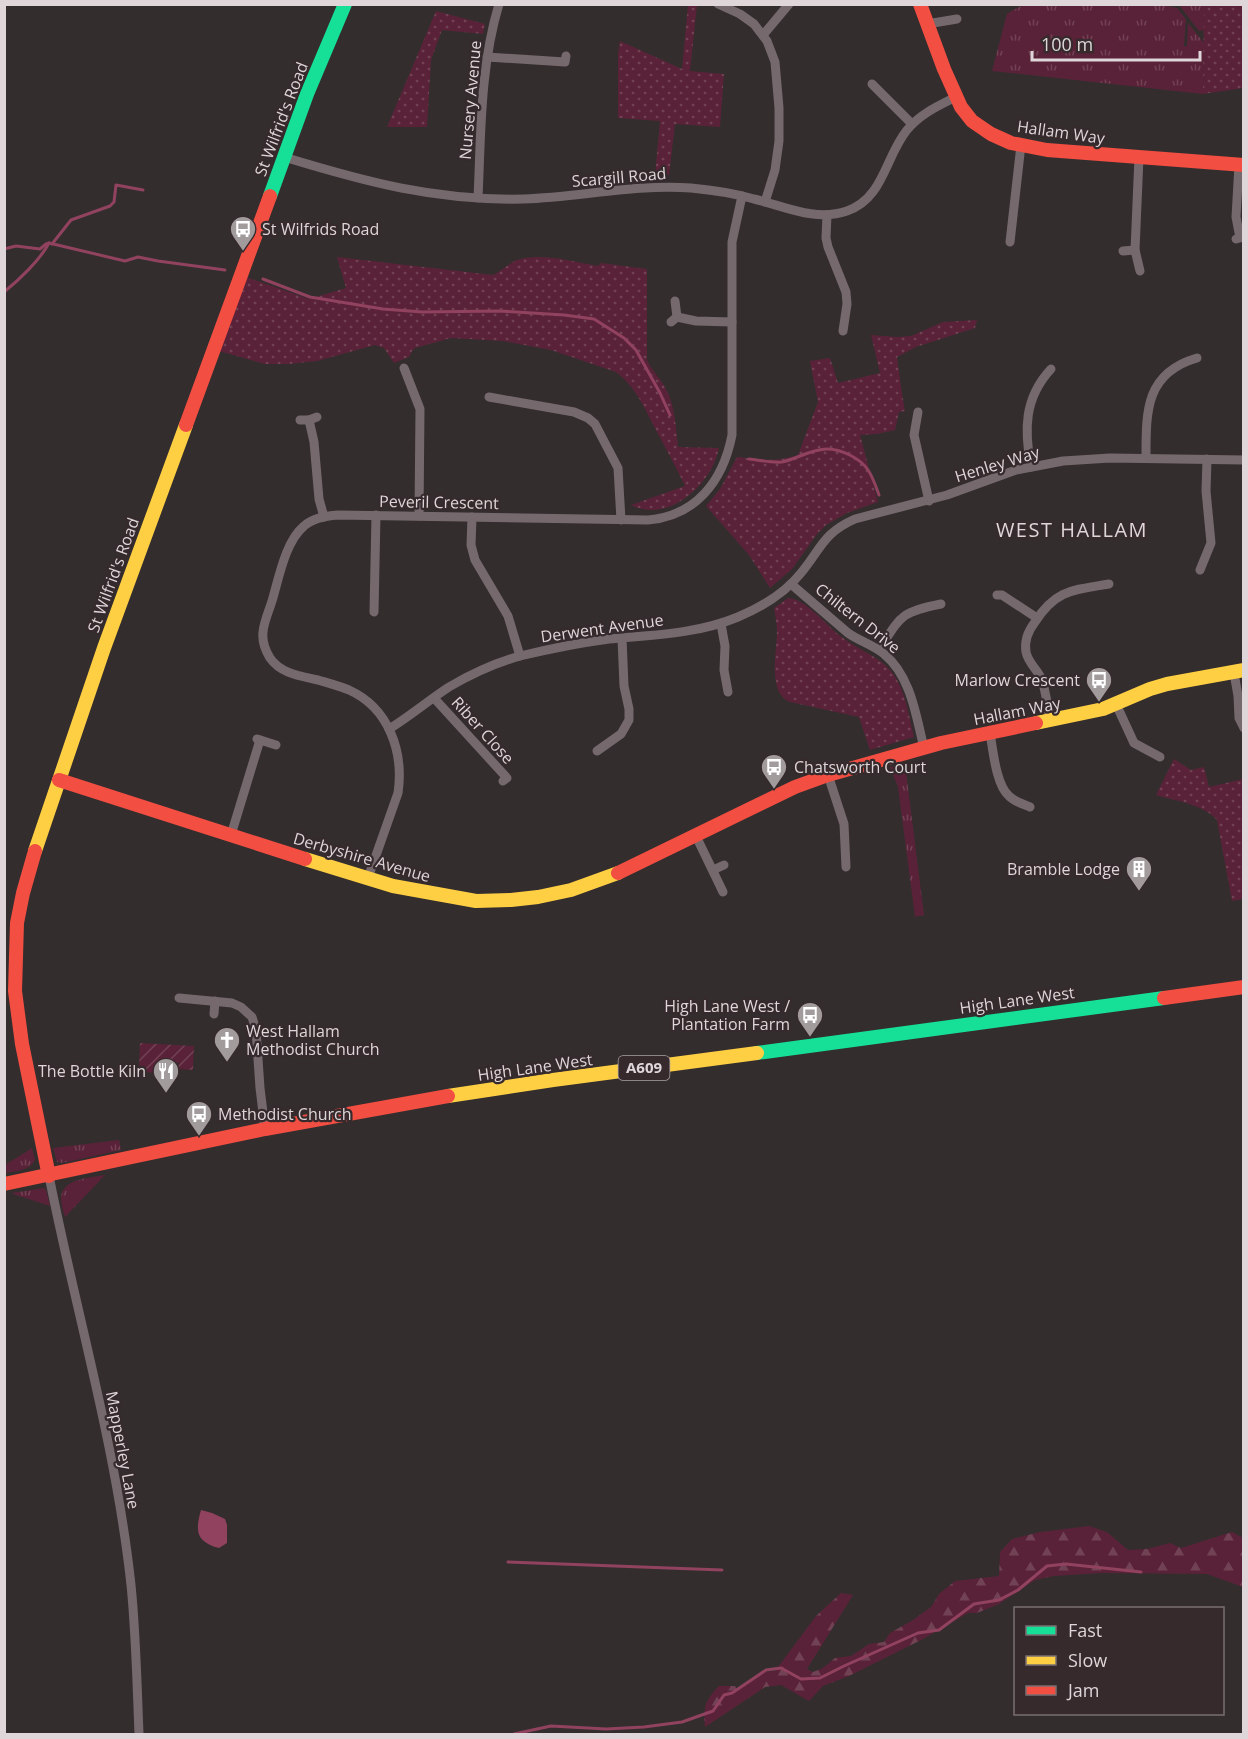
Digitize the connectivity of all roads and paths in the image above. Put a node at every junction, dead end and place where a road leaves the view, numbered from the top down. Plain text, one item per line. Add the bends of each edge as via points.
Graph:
1 (345, 4) edge
2 (499, 4) edge
3 (718, 4) edge
4 (789, 4) edge
5 (920, 4) edge
6 (957, 19) dead end
7 (927, 24) junction
8 (763, 35) junction
9 (566, 56) dead end
10 (486, 57) junction
11 (872, 84) dead end
12 (892, 87) dead end
13 (883, 96) junction
14 (956, 97) junction
15 (912, 124) junction
16 (1021, 146) junction
17 (284, 157) junction
18 (1139, 157) junction
19 (1241, 165) edge
20 (742, 196) junction
21 (478, 198) junction
22 (765, 202) junction
23 (827, 215) junction
24 (1012, 224) junction
25 (1024, 225) dead end
26 (1236, 239) dead end
27 (1010, 242) dead end
28 (1135, 250) junction
29 (1123, 251) dead end
30 (1140, 271) dead end
31 (675, 302) dead end
32 (846, 309) junction
33 (857, 311) dead end
34 (732, 322) junction
35 (843, 332) dead end
36 (1190, 357) dead end
37 (404, 368) dead end
38 (1051, 369) dead end
39 (412, 387) junction
40 (510, 389) dead end
41 (402, 391) dead end
42 (489, 397) dead end
43 (508, 400) junction
44 (918, 412) dead end
45 (309, 419) dead end
46 (1146, 458) junction
47 (1208, 459) junction
48 (1244, 460) edge
49 (1031, 467) junction
50 (929, 501) junction
51 (376, 515) junction
52 (324, 516) junction
53 (419, 516) junction
54 (472, 517) junction
55 (621, 520) junction
56 (1200, 570) dead end
57 (791, 584) junction
58 (1109, 584) dead end
59 (374, 596) junction
60 (385, 596) dead end
61 (997, 596) dead end
62 (941, 604) dead end
63 (374, 612) dead end
64 (1037, 618) junction
65 (721, 624) junction
66 (622, 638) junction
67 (879, 650) junction
68 (520, 656) junction
69 (1238, 671) edge
70 (728, 692) dead end
71 (435, 698) junction
72 (1116, 704) junction
73 (1050, 721) junction
74 (1244, 728) edge
75 (389, 729) junction
76 (990, 733) junction
77 (276, 745) dead end
78 (924, 748) junction
79 (597, 751) dead end
80 (1160, 757) dead end
81 (828, 776) junction
82 (59, 780) junction
83 (503, 781) dead end
84 (1030, 807) dead end
85 (695, 834) junction
86 (231, 835) junction
87 (724, 865) dead end
88 (846, 867) dead end
89 (713, 870) junction
90 (368, 878) junction
91 (723, 892) dead end
92 (1244, 987) edge
93 (179, 998) dead end
94 (215, 1001) junction
95 (214, 1014) dead end
96 (265, 1129) junction
97 (50, 1176) junction
98 (4, 1184) edge
99 (139, 1734) edge

1 - 17 street, St Wilfrid's Road
2 - 10 street, Nursery Avenue
3 - 8 street via 746,18
4 - 8 street
5 - 7 street, Hallam Way
6 - 7 street
7 - 14 street, Hallam Way
8 - 22 street via 775,62 780,126 778,156
9 - 10 street via 565,62
10 - 21 street, Nursery Avenue
11 - 13 street
12 - 13 street
13 - 15 street
14 - 15 street, Scargill Road
14 - 16 street, Hallam Way via 966,115 982,129
15 - 23 street, Scargill Road via 870,197 849,211
16 - 18 street, Hallam Way
16 - 24 street
17 - 21 street, Scargill Road via 379,184
17 - 82 street, St Wilfrid's Road
18 - 19 street, Hallam Way
18 - 28 street
19 - 26 street via 1236,217 1240,238
20 - 21 street, Scargill Road via 662,187 537,198
20 - 22 street, Scargill Road
20 - 34 street, Peveril Crescent via 732,243
22 - 23 street, Scargill Road via 793,211
23 - 32 street via 828,247 844,285
24 - 25 street
24 - 27 street
28 - 29 street
28 - 30 street
31 - 34 street via 674,319
32 - 33 street
32 - 35 street
34 - 55 street, Peveril Crescent via 732,435 718,474 704,495 684,511 657,519
36 - 46 street via 1166,376 1152,394 1147,415
37 - 39 street
38 - 49 street via 1039,376 1028,415
39 - 41 street
39 - 53 street via 420,413
40 - 43 street
42 - 43 street
43 - 55 street via 574,412 595,424 618,468
44 - 50 street via 910,422
45 - 52 street
46 - 47 street, Henley Way
46 - 49 street, Henley Way via 1085,459
47 - 48 street, Henley Way
47 - 56 street via 1206,491 1211,543 1208,561
49 - 50 street, Henley Way
50 - 57 street, Henley Way via 865,516 839,527
51 - 52 street, Peveril Crescent
51 - 53 street, Peveril Crescent
51 - 59 street
52 - 75 street via 304,526 292,541 264,625 263,640 276,665 359,696 377,711
53 - 54 street, Peveril Crescent
54 - 55 street, Peveril Crescent
54 - 68 street via 475,560 508,616
57 - 65 street, Derwent Avenue via 755,609
57 - 67 street, Chiltern Drive via 855,638
58 - 64 street via 1058,596
59 - 60 street
59 - 63 street
61 - 64 street via 1002,595
62 - 67 street via 906,614
64 - 73 street via 1026,640 1026,652 1042,682
65 - 66 street, Derwent Avenue
65 - 70 street
66 - 68 street, Derwent Avenue
66 - 79 street via 629,720 621,734
67 - 78 street, Chiltern Drive via 894,663 906,682
68 - 71 street, Derwent Avenue via 480,671
69 - 72 street, Hallam Way via 1167,684
69 - 74 street via 1239,718
71 - 75 street, Derwent Avenue
71 - 83 street, Riber Close via 507,777
72 - 73 street, Hallam Way
72 - 80 street via 1134,743
73 - 76 street, Hallam Way
75 - 90 street via 398,756 399,786
76 - 78 street, Hallam Way
76 - 84 street via 1002,786 1014,804
77 - 86 street via 257,740
78 - 81 street, Derbyshire Avenue
81 - 85 street, Derbyshire Avenue via 795,787
81 - 88 street via 844,824
82 - 86 street, Derbyshire Avenue
82 - 97 street, St Wilfrid's Road via 23,893 15,963 22,1044
85 - 89 street
85 - 90 street, Derbyshire Avenue via 615,874 538,897 459,899
86 - 90 street, Derbyshire Avenue
87 - 89 street
89 - 91 street
92 - 96 street, High Lane West / A609 via 553,1080
93 - 94 street
94 - 95 street
94 - 96 street via 241,1007 255,1024
96 - 97 street, High Lane West / A609
97 - 98 street, A609
97 - 99 street, Mapperley Lane via 119,1505 131,1585

